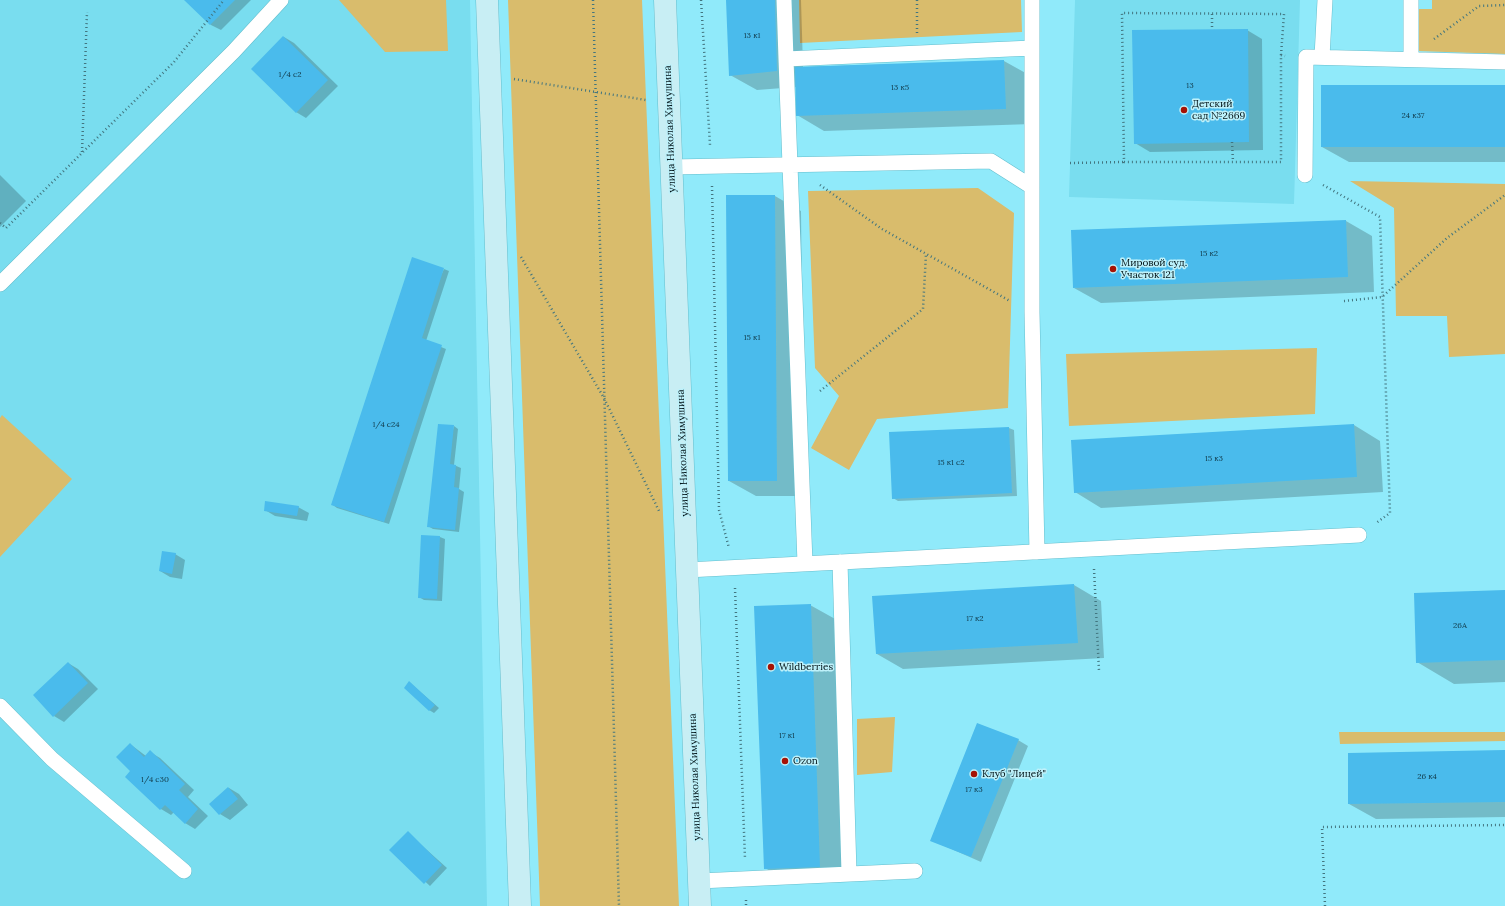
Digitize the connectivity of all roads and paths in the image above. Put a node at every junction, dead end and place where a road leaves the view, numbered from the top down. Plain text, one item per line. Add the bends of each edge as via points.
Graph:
1 (224, 0) edge
2 (281, 0) edge
3 (487, 0) edge
4 (593, 0) edge
5 (665, 0) edge
6 (701, 0) edge
7 (784, 0) edge
8 (917, 0) edge
9 (1032, 0) edge
10 (1325, 0) edge
11 (1411, 0) edge
12 (1505, 5) edge
13 (87, 12) dead end
14 (1212, 14) junction
15 (1212, 29) dead end
16 (1032, 48) junction
17 (918, 53) junction
18 (1281, 55) junction
19 (1306, 57) junction
20 (1322, 57) junction
21 (786, 58) junction
22 (1411, 58) junction
23 (1505, 62) edge
24 (511, 79) dead end
25 (596, 93) junction
26 (646, 101) dead end
27 (1232, 142) dead end
28 (82, 152) junction
29 (1124, 162) junction
30 (1234, 162) junction
31 (1070, 163) dead end
32 (790, 164) junction
33 (712, 166) junction
34 (671, 167) junction
35 (1305, 175) joint
36 (1032, 188) junction
37 (1505, 195) edge
38 (0, 223) edge
39 (926, 254) junction
40 (520, 255) dead end
41 (0, 284) edge
42 (1382, 297) junction
43 (1344, 301) dead end
44 (1032, 312) junction
45 (604, 398) junction
46 (799, 408) junction
47 (663, 520) dead end
48 (1359, 535) joint
49 (1093, 549) junction
50 (1038, 552) junction
51 (840, 562) junction
52 (805, 564) junction
53 (734, 568) junction
54 (687, 570) junction
55 (1099, 671) dead end
56 (0, 706) edge
57 (1505, 825) edge
58 (184, 871) dead end
59 (915, 872) dead end
60 (850, 873) junction
61 (745, 879) junction
62 (699, 881) junction
63 (520, 906) edge
64 (619, 906) edge
65 (700, 906) edge
66 (746, 906) edge
67 (1324, 906) edge

1 - 28 path via 174,62
2 - 41 lane via 234,51
3 - 63 street
4 - 25 path
5 - 34 street, улица Николая Химушина
6 - 33 path
7 - 21 lane
8 - 17 path
9 - 16 lane
10 - 20 lane
11 - 22 lane
12 - 22 path via 1479,6
13 - 28 path
14 - 15 path
14 - 18 path via 1284,14
14 - 29 path via 1122,13
16 - 17 lane
16 - 36 lane
17 - 21 lane
18 - 19 path
18 - 30 path via 1281,162
19 - 20 lane
19 - 35 lane
20 - 22 lane
21 - 32 lane
22 - 23 lane
24 - 25 path
25 - 26 path
25 - 45 path
27 - 30 path
28 - 38 path via 6,228
29 - 30 path
29 - 31 path
32 - 33 lane
32 - 36 lane via 991,161
32 - 39 path via 882,230
32 - 46 lane
33 - 34 lane
33 - 53 path via 719,510
34 - 54 street, улица Николая Химушина
35 - 42 path via 1380,217
36 - 44 lane
37 - 42 path via 1448,238
39 - 44 path
39 - 46 path via 923,309
40 - 45 path
42 - 43 path
42 - 48 path via 1390,513
44 - 50 lane
45 - 47 path
45 - 64 path
46 - 52 lane
48 - 49 lane
49 - 50 lane
49 - 55 path
50 - 51 lane
51 - 52 lane
51 - 60 lane
52 - 53 lane
53 - 54 lane
53 - 61 path
54 - 62 street, улица Николая Химушина
56 - 58 lane via 52,759
57 - 67 path via 1322,827
59 - 60 lane
60 - 61 lane
61 - 62 lane
61 - 66 path
62 - 65 street, улица Николая Химушина

